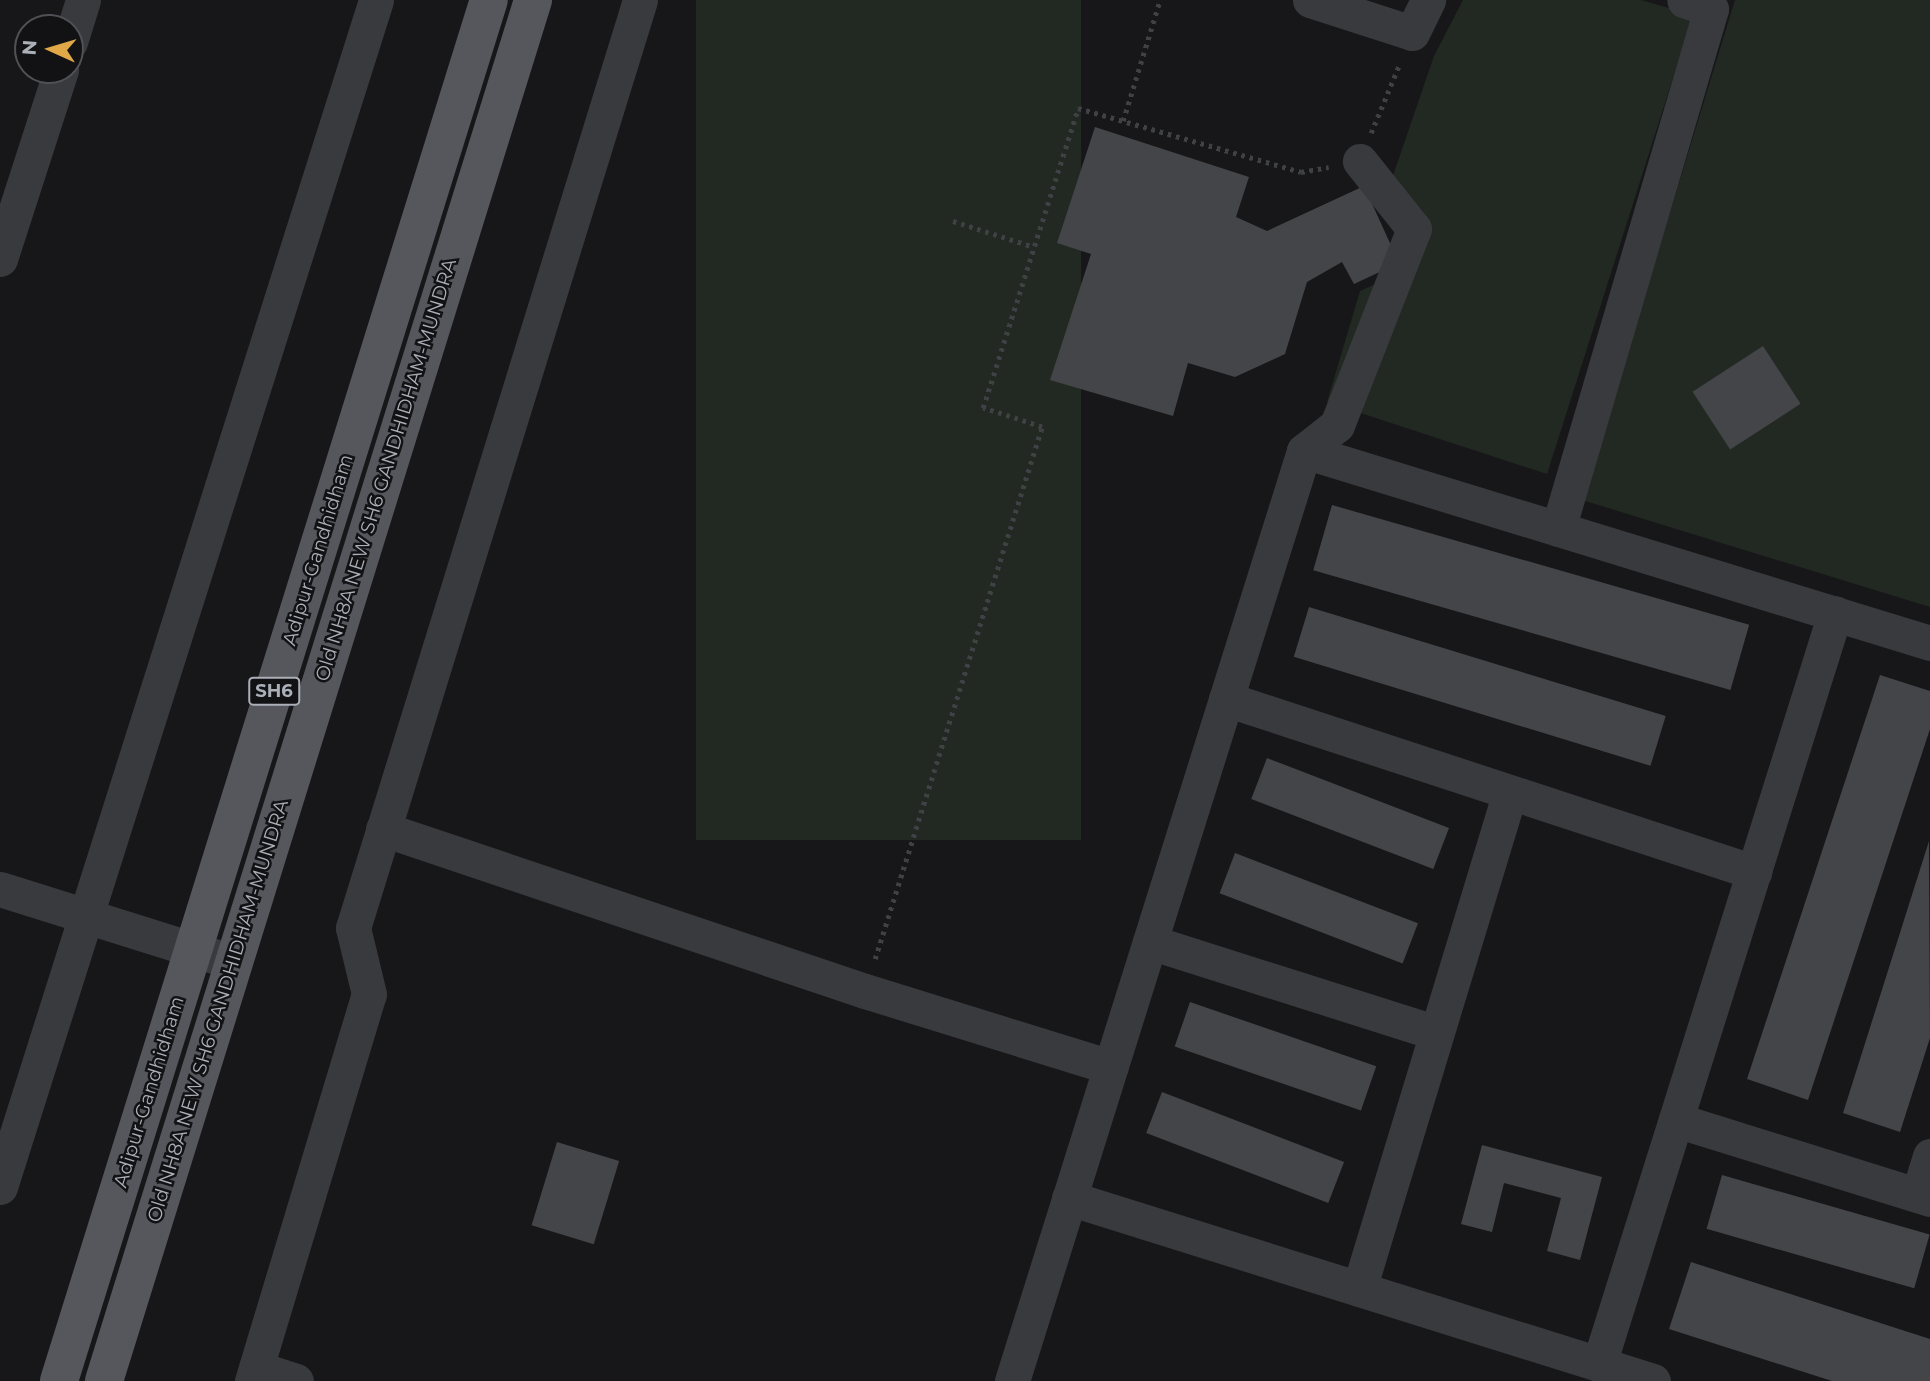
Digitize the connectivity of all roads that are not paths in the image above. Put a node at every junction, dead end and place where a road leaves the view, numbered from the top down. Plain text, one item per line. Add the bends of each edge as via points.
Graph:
1 (376, 0) edge
2 (533, 0) edge
3 (640, 0) edge
4 (1310, 0) edge
5 (1428, 0) edge
6 (1684, 0) edge
7 (485, 1) edge
8 (56, 84) edge
9 (1360, 161) road end
10 (0, 259) edge
11 (1304, 451) junction
12 (1558, 528) junction
13 (1835, 613) junction
14 (1930, 643) edge
15 (1226, 699) junction
16 (1510, 792) junction
17 (383, 829) junction
18 (1754, 872) junction
19 (0, 890) edge
20 (86, 916) junction
21 (1150, 943) junction
22 (194, 950) junction
23 (233, 962) junction
24 (1433, 1032) junction
25 (1111, 1067) junction
26 (1676, 1120) junction
27 (1930, 1156) edge
28 (0, 1186) edge
29 (1924, 1197) edge
30 (1069, 1198) junction
31 (1359, 1289) junction
32 (1599, 1364) junction
33 (254, 1374) edge
34 (59, 1381) edge
35 (104, 1381) edge
36 (296, 1381) edge
37 (1012, 1381) edge
38 (1653, 1381) edge

1 - 20 street
2 - 23 main road, Old NH8A NEW SH6 GANDHIDHAM-MUNDRA / SH6
3 - 17 street
4 - 5 street via 1412,33
6 - 12 street via 1711,9
7 - 22 main road, Adipur-Gandhidham / SH6
8 - 10 street
9 - 11 street via 1414,229 1337,425
11 - 12 street
11 - 15 street
12 - 13 street
13 - 14 street
13 - 18 street
15 - 16 street
15 - 21 street
16 - 18 street
16 - 24 street
17 - 25 street via 865,991
17 - 33 street via 353,928 369,994
18 - 26 street
19 - 20 street
20 - 22 street
20 - 28 street
21 - 24 street
21 - 25 street
22 - 23 street
22 - 34 main road, Adipur-Gandhidham / SH6
23 - 35 main road, Old NH8A NEW SH6 GANDHIDHAM-MUNDRA / SH6
24 - 31 street
25 - 30 street
26 - 29 street
26 - 32 street
27 - 29 street
30 - 31 street
30 - 37 street
31 - 32 street
32 - 38 street
33 - 36 street

